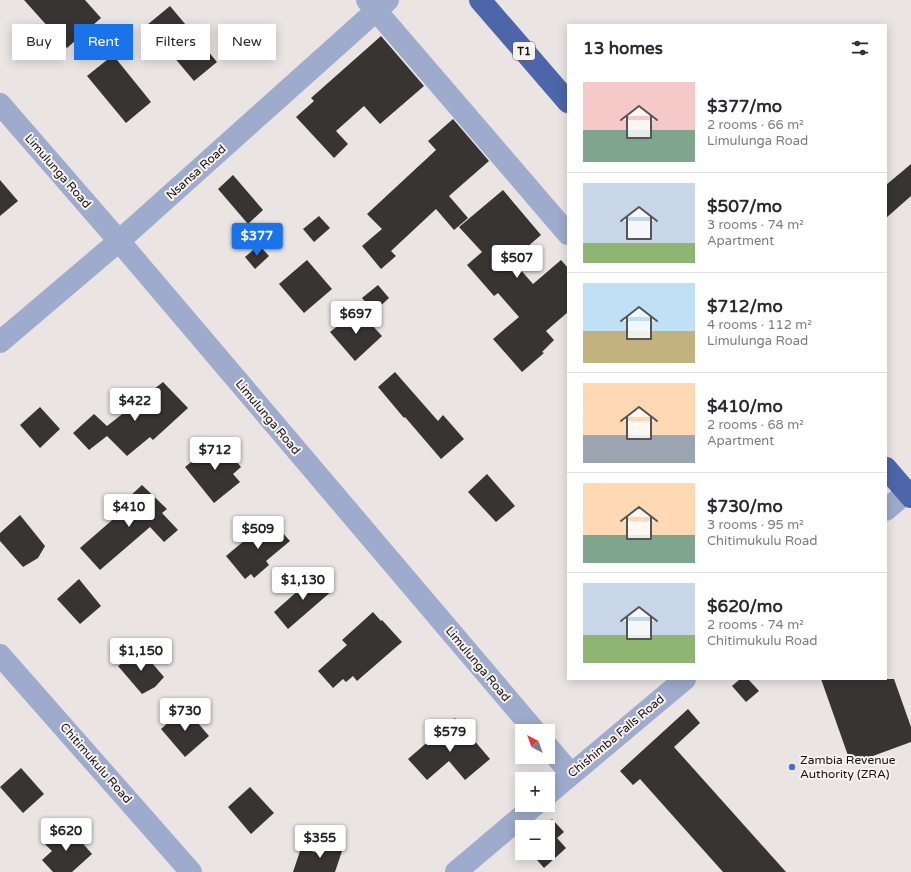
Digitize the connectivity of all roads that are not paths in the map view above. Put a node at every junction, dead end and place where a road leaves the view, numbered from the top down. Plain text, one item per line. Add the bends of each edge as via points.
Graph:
1 (480, 0) edge
2 (377, 4) edge
3 (567, 101) edge
4 (0, 104) edge
5 (567, 233) edge
6 (119, 241) junction
7 (0, 342) edge
8 (887, 469) edge
9 (909, 494) edge
10 (887, 509) edge
11 (0, 655) edge
12 (684, 680) edge
13 (529, 724) edge
14 (555, 755) edge
15 (571, 774) junction
16 (555, 788) edge
17 (527, 812) edge
18 (191, 872) edge
19 (456, 872) edge

1 - 3 highway, T1
2 - 5 street
2 - 6 street, Nsansa Road
4 - 6 street, Limulunga Road
6 - 7 street, Nsansa Road
6 - 13 street, Limulunga Road
8 - 9 highway
9 - 10 street
11 - 18 street, Chitimukulu Road
12 - 15 street, Chishimba Falls Road
14 - 15 street
15 - 16 street, Chishimba Falls Road
17 - 19 street

